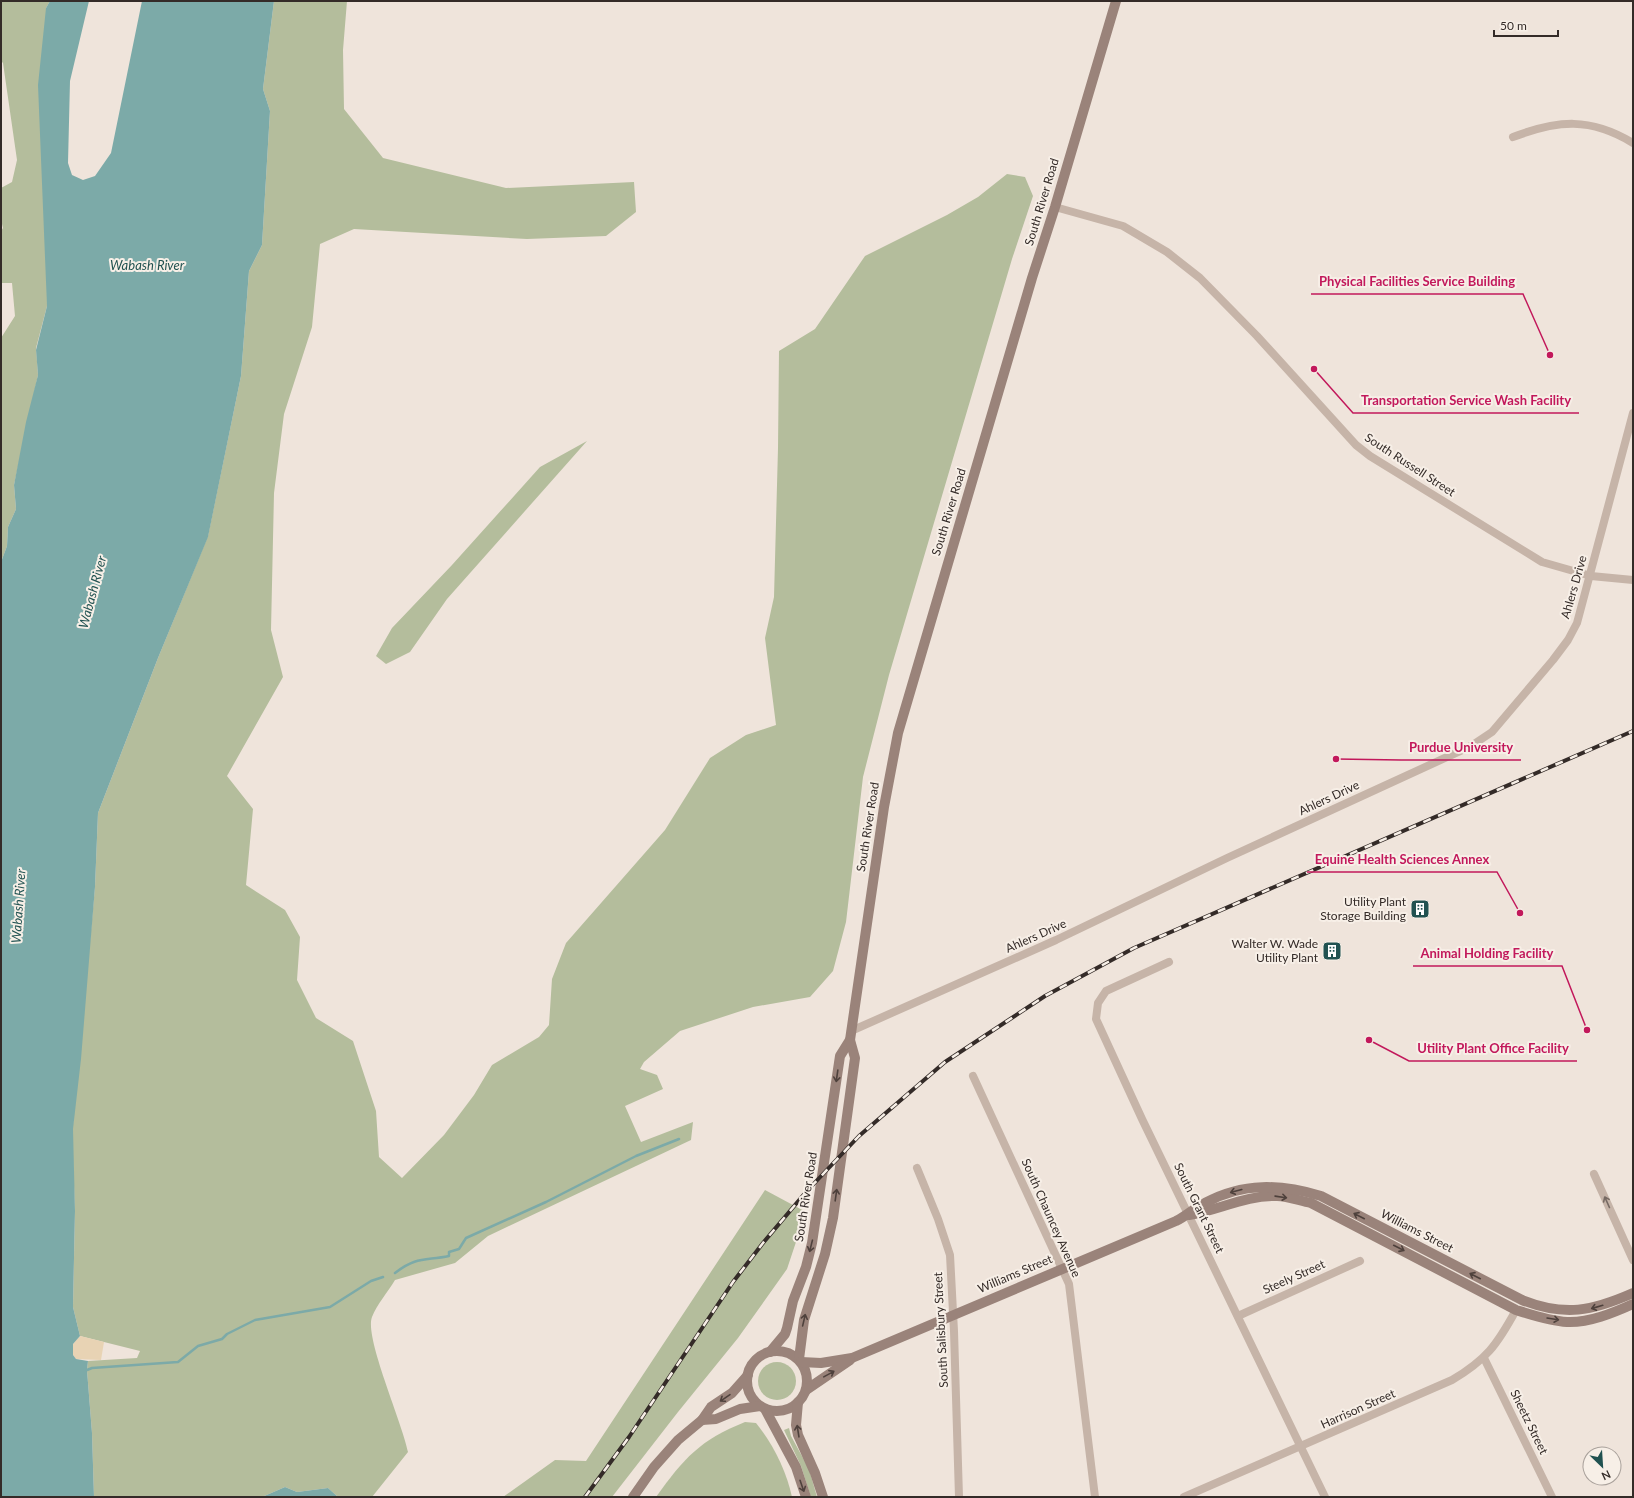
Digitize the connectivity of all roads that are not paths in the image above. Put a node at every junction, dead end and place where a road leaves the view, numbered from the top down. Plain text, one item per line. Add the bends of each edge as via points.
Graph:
1 (1116, 1) edge
2 (1513, 137) dead end
3 (1633, 143) edge
4 (1055, 207) junction
5 (1633, 413) edge
6 (1590, 576) junction
7 (1633, 580) edge
8 (1169, 962) dead end
9 (850, 1036) junction
10 (973, 1076) dead end
11 (917, 1168) dead end
12 (1594, 1174) dead end
13 (1189, 1215) junction
14 (1633, 1260) edge
15 (1360, 1261) dead end
16 (1063, 1268) junction
17 (1633, 1293) edge
18 (1633, 1304) edge
19 (1516, 1310) junction
20 (953, 1315) junction
21 (1238, 1316) junction
22 (770, 1352) junction
23 (852, 1358) junction
24 (1484, 1358) junction
25 (800, 1360) junction
26 (748, 1375) junction
27 (806, 1390) junction
28 (798, 1402) junction
29 (762, 1407) junction
30 (702, 1420) junction
31 (1301, 1447) junction
32 (633, 1497) edge
33 (806, 1497) edge
34 (823, 1497) edge
35 (959, 1497) edge
36 (1095, 1497) edge
37 (1185, 1497) edge
38 (1325, 1497) edge
39 (1552, 1497) edge

1 - 4 main road, South River Road
2 - 3 street via 1548,125 1571,122 1615,132
4 - 6 street, South Russell Street via 1123,226 1166,252 1200,278 1257,336 1356,445 1370,456 1542,562
4 - 9 main road, South River Road via 898,733 884,807
5 - 6 street, Ahlers Drive
6 - 7 street, South Russell Street
6 - 9 street, Ahlers Drive via 1578,624 1568,640 1492,732 1471,746
8 - 13 street, South Grant Street via 1106,991 1098,1003 1096,1019
9 -> 22 main road, South River Road via 840,1056 812,1243 806,1267 793,1301 785,1334
25 -> 9 main road, South River Road via 804,1320 825,1254 833,1218 855,1058
10 - 16 street, South Chauncey Avenue
11 - 20 street, South Salisbury Street via 950,1255
14 -> 12 street
13 - 16 main road, Williams Street
17 -> 13 main road, Williams Street via 1592,1309 1568,1311 1539,1307 1321,1196 1290,1188 1273,1186 1235,1191 1204,1203
13 -> 19 main road, Williams Street via 1209,1212 1251,1197 1279,1195 1311,1203
13 - 21 street, South Grant Street
15 - 21 street, Steely Street
16 - 20 main road, Williams Street
16 - 36 street, South Chauncey Avenue via 1069,1284
19 -> 18 main road, Williams Street via 1568,1322 1592,1319
19 - 24 street, Harrison Street via 1504,1333
20 - 23 main road, Williams Street
20 - 35 street, South Salisbury Street
21 - 31 street, South Grant Street
22 - 25 main road via 790,1353
22 - 26 main road via 756,1360
23 - 25 main road, Williams Street via 821,1363
27 -> 23 main road, Williams Street
24 - 31 street, Harrison Street via 1452,1380
24 - 39 street, Sheetz Street
25 - 27 main road via 807,1379
26 - 29 main road via 750,1392
26 -> 30 main road via 732,1393 711,1407
27 - 28 main road
28 - 29 main road via 782,1410
34 -> 28 main road via 798,1435
29 - 30 main road via 740,1409 716,1419
29 -> 33 main road via 796,1467
30 - 32 main road via 678,1440 654,1467
31 - 37 street, Harrison Street
31 - 38 street, South Grant Street

